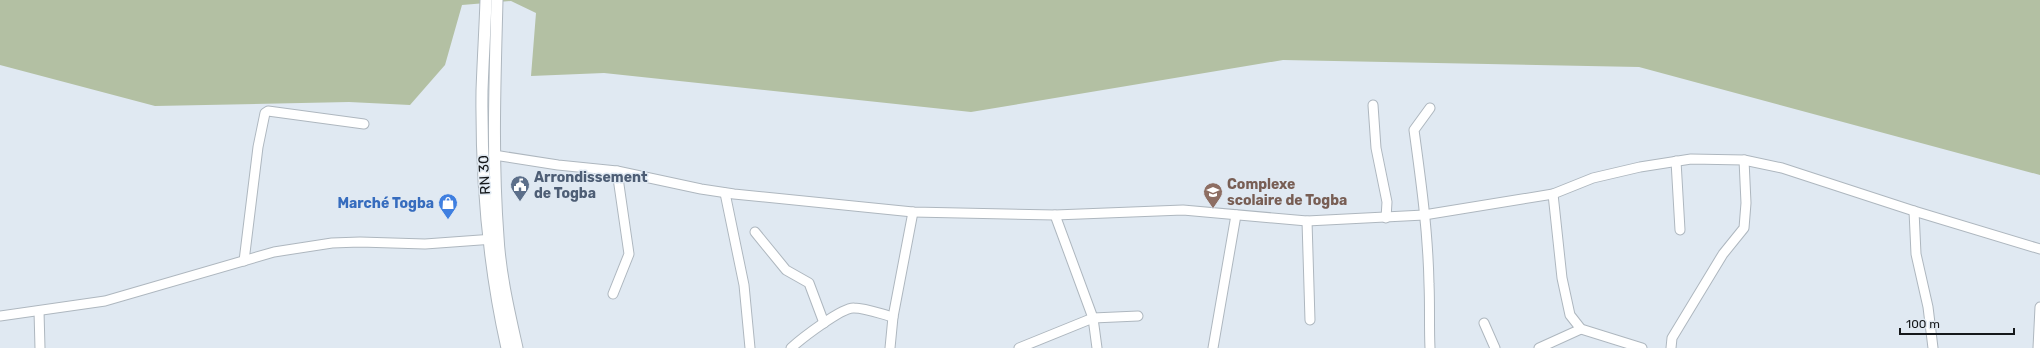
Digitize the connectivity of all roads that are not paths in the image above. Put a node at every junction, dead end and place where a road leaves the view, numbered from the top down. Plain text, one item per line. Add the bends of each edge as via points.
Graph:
1 (491, 3) edge
2 (1373, 105) dead end
3 (1430, 108) dead end
4 (364, 124) dead end
5 (494, 155) junction
6 (1744, 160) junction
7 (1676, 161) junction
8 (617, 171) junction
9 (726, 193) junction
10 (1553, 194) junction
11 (1914, 211) junction
12 (913, 212) junction
13 (1055, 215) junction
14 (1236, 215) junction
15 (1424, 215) junction
16 (1386, 218) junction
17 (1307, 220) junction
18 (1680, 230) dead end
19 (755, 232) dead end
20 (493, 239) junction
21 (2040, 249) edge
22 (244, 261) junction
23 (613, 294) dead end
24 (2040, 307) edge
25 (40, 311) junction
26 (0, 316) edge
27 (1138, 316) dead end
28 (893, 318) junction
29 (1093, 318) junction
30 (1310, 320) dead end
31 (824, 323) junction
32 (1484, 323) dead end
33 (1581, 329) junction
34 (40, 348) edge
35 (507, 348) edge
36 (517, 348) edge
37 (750, 348) edge
38 (791, 348) edge
39 (890, 348) edge
40 (1019, 348) edge
41 (1097, 348) edge
42 (1213, 348) edge
43 (1430, 348) edge
44 (1495, 348) edge
45 (1539, 348) edge
46 (1642, 348) edge
47 (1670, 348) edge
48 (1933, 348) edge
49 (2038, 348) edge

1 - 5 main road, RN 30
1 - 20 main road, RN 30 / RN 30 via 482,91 483,154
2 - 16 street via 1376,148 1387,202
3 - 15 street via 1414,130 1422,179
4 - 22 street via 268,111 265,113 257,154
5 - 8 street
5 - 20 main road, RN 30
6 - 7 street
6 - 11 street via 1782,168
6 - 47 street via 1744,228 1723,254 1672,338
7 - 10 street via 1593,178
7 - 18 street
8 - 9 street
8 - 23 street via 629,254
9 - 12 street
9 - 37 street via 744,286
10 - 15 street
10 - 33 street via 1566,296 1570,315
11 - 21 street
11 - 48 street via 1916,254 1928,307
12 - 13 street
12 - 28 street
13 - 14 street via 1183,210
13 - 29 street
14 - 17 street
14 - 42 street
15 - 16 street
15 - 43 street
16 - 17 street
17 - 30 street
19 - 31 street via 786,270 808,283
20 - 22 street via 425,244 332,243 274,252
20 - 35 main road, RN 30 / RN 30 via 497,306
20 - 36 main road, RN 30
22 - 25 street via 105,301
24 - 49 street
25 - 26 street
25 - 34 street
27 - 29 street
28 - 31 street via 854,308
28 - 39 street
29 - 40 street
29 - 41 street
31 - 38 street
32 - 44 street
33 - 45 street
33 - 46 street

